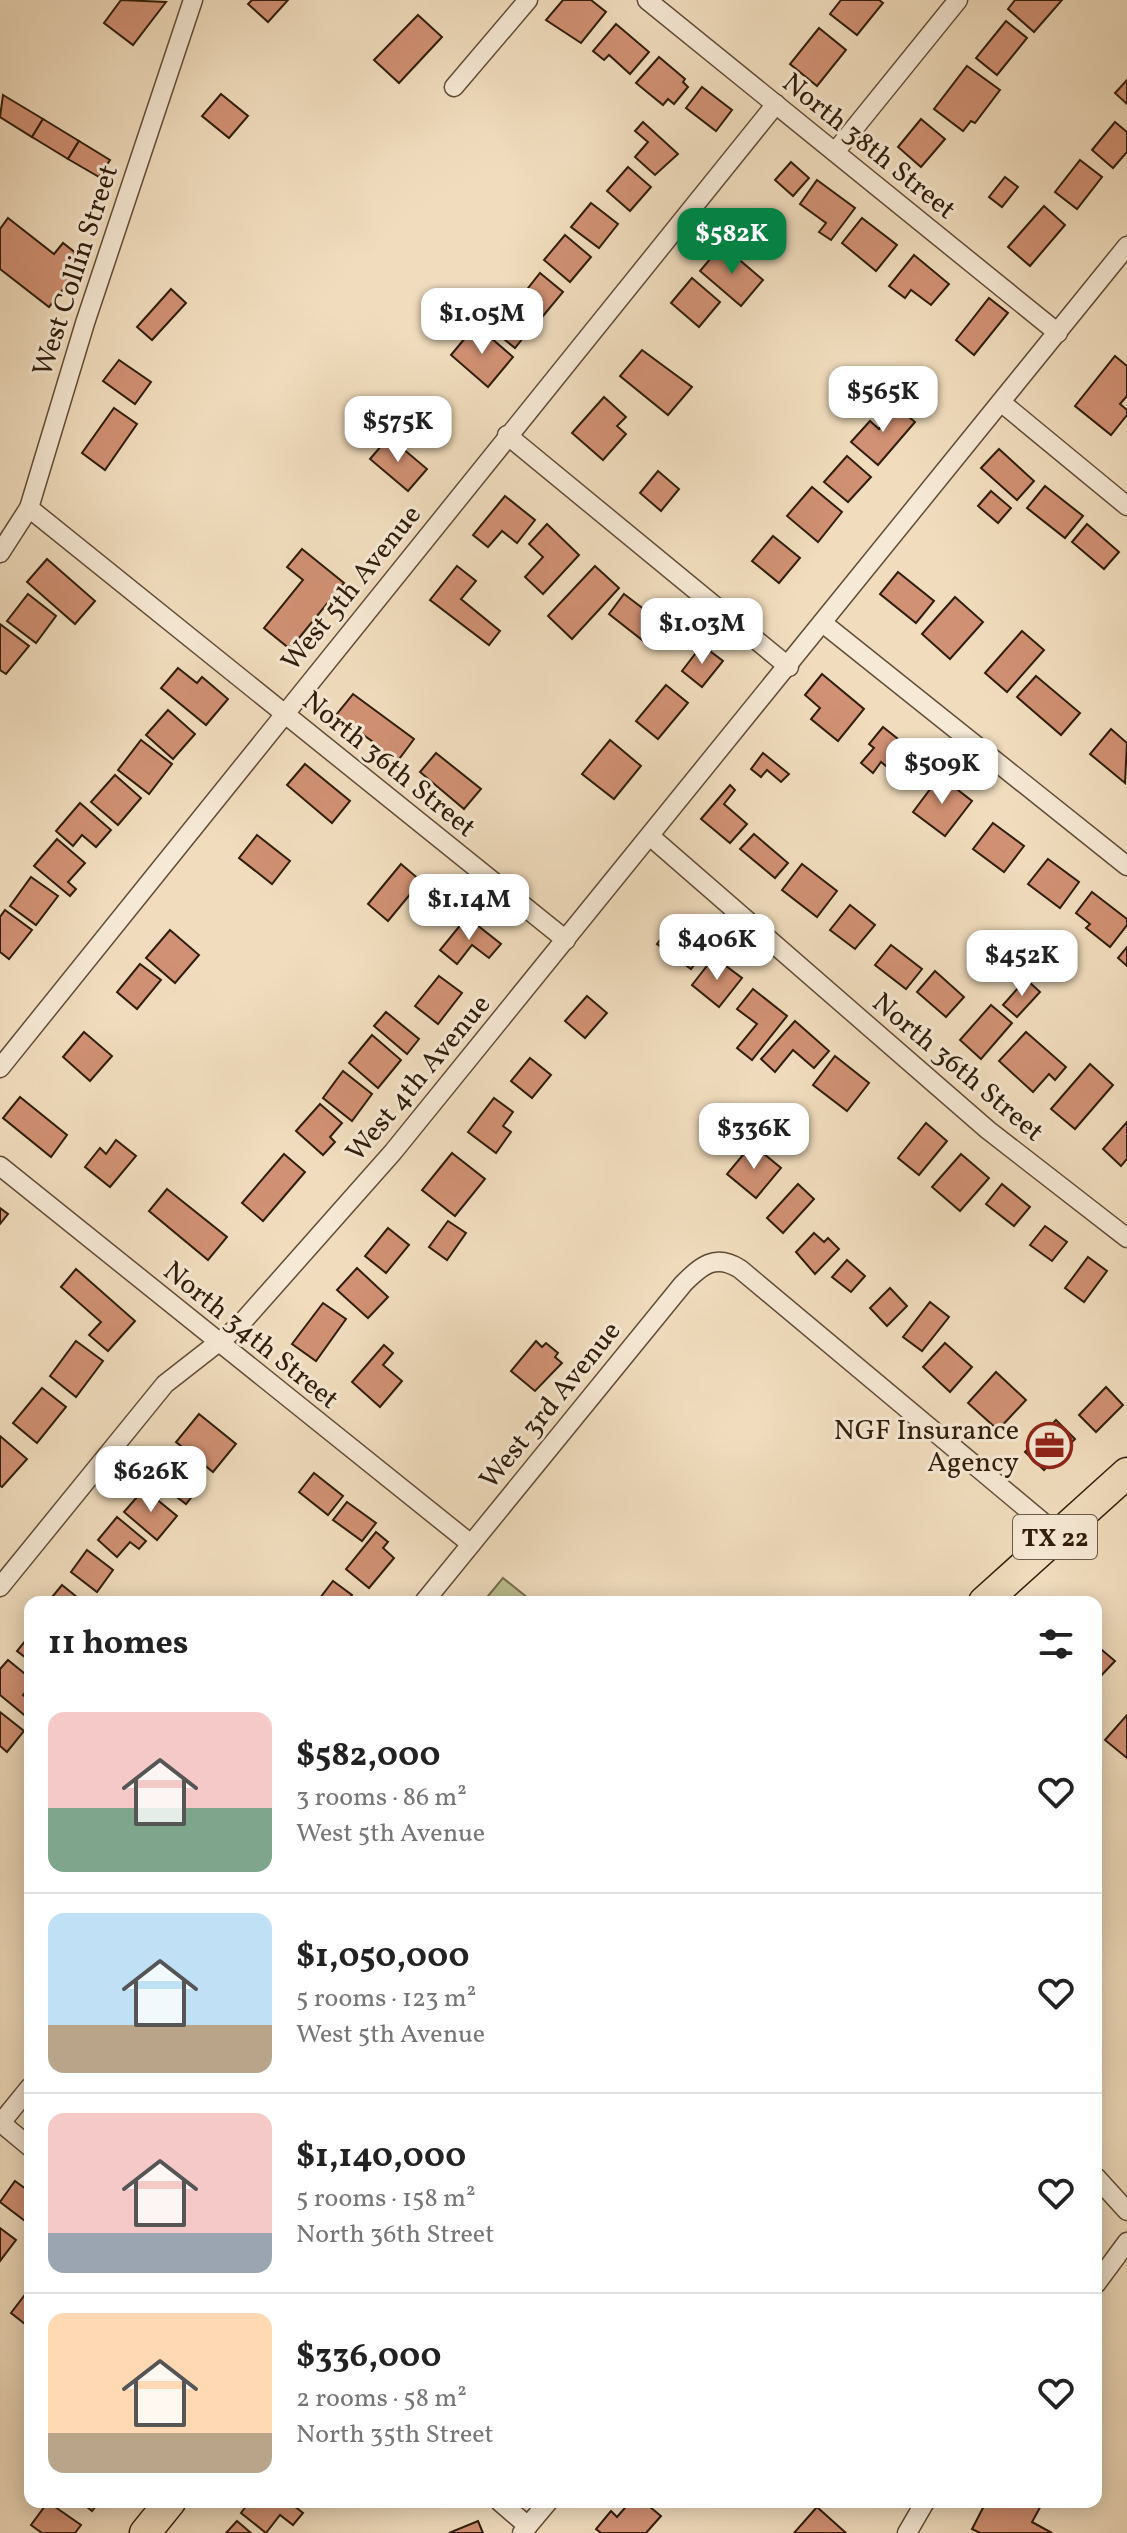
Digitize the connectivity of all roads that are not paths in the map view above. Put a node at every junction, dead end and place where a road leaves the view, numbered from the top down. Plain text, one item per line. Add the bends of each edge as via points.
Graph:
1 (193, 0) edge
2 (528, 0) edge
3 (647, 0) edge
4 (958, 0) edge
5 (454, 87) dead end
6 (776, 104) junction
7 (835, 152) junction
8 (1127, 246) edge
9 (1058, 333) junction
10 (1002, 403) junction
11 (507, 435) junction
12 (1127, 506) edge
13 (29, 508) junction
14 (0, 553) edge
15 (824, 624) junction
16 (789, 667) junction
17 (284, 714) junction
18 (651, 837) junction
19 (1127, 866) edge
20 (566, 940) junction
21 (0, 1068) edge
22 (0, 1166) edge
23 (1127, 1238) edge
24 (218, 1342) junction
25 (1127, 1473) edge
26 (1057, 1534) junction
27 (471, 1544) junction
28 (0, 1587) edge
29 (429, 1596) edge
30 (990, 1596) edge
31 (24, 2094) edge
32 (0, 2124) edge
33 (24, 2142) edge
34 (1102, 2184) edge
35 (1127, 2211) edge
36 (1127, 2242) edge
37 (1102, 2276) edge
38 (165, 2508) edge
39 (506, 2508) edge
40 (543, 2508) edge
41 (922, 2508) edge
42 (525, 2529) edge
43 (145, 2533) edge
44 (907, 2533) edge

1 - 13 street, West Collin Street
2 - 5 street
3 - 6 street, North 38th Street
4 - 7 street
6 - 7 street, North 38th Street
6 - 11 street, West 5th Avenue
7 - 9 street, North 38th Street
8 - 9 street, West 4th Avenue
9 - 10 street, West 4th Avenue
10 - 12 street
10 - 15 street, West 4th Avenue
11 - 16 street
11 - 17 street, West 5th Avenue
13 - 14 street, West Collin Street
13 - 17 street, North 36th Street
15 - 16 street, West 4th Avenue
15 - 19 street
16 - 18 street, West 4th Avenue
17 - 20 street, North 36th Street
17 - 21 street, West 5th Avenue
18 - 20 street, West 4th Avenue
18 - 23 street, North 36th Street via 988,1130
20 - 24 street, West 4th Avenue via 393,1152 238,1327
22 - 24 street, North 34th Street
24 - 27 street, North 34th Street
24 - 28 street, West 4th Avenue via 165,1384
25 - 26 main road, TX 22
26 - 27 street, West 3rd Avenue via 729,1262 713,1261 683,1284
26 - 30 main road, TX 22
27 - 29 street, West 3rd Avenue
31 - 32 street
32 - 33 street
34 - 35 street
36 - 37 street
38 - 43 main road
39 - 42 street
40 - 42 street
41 - 44 street

